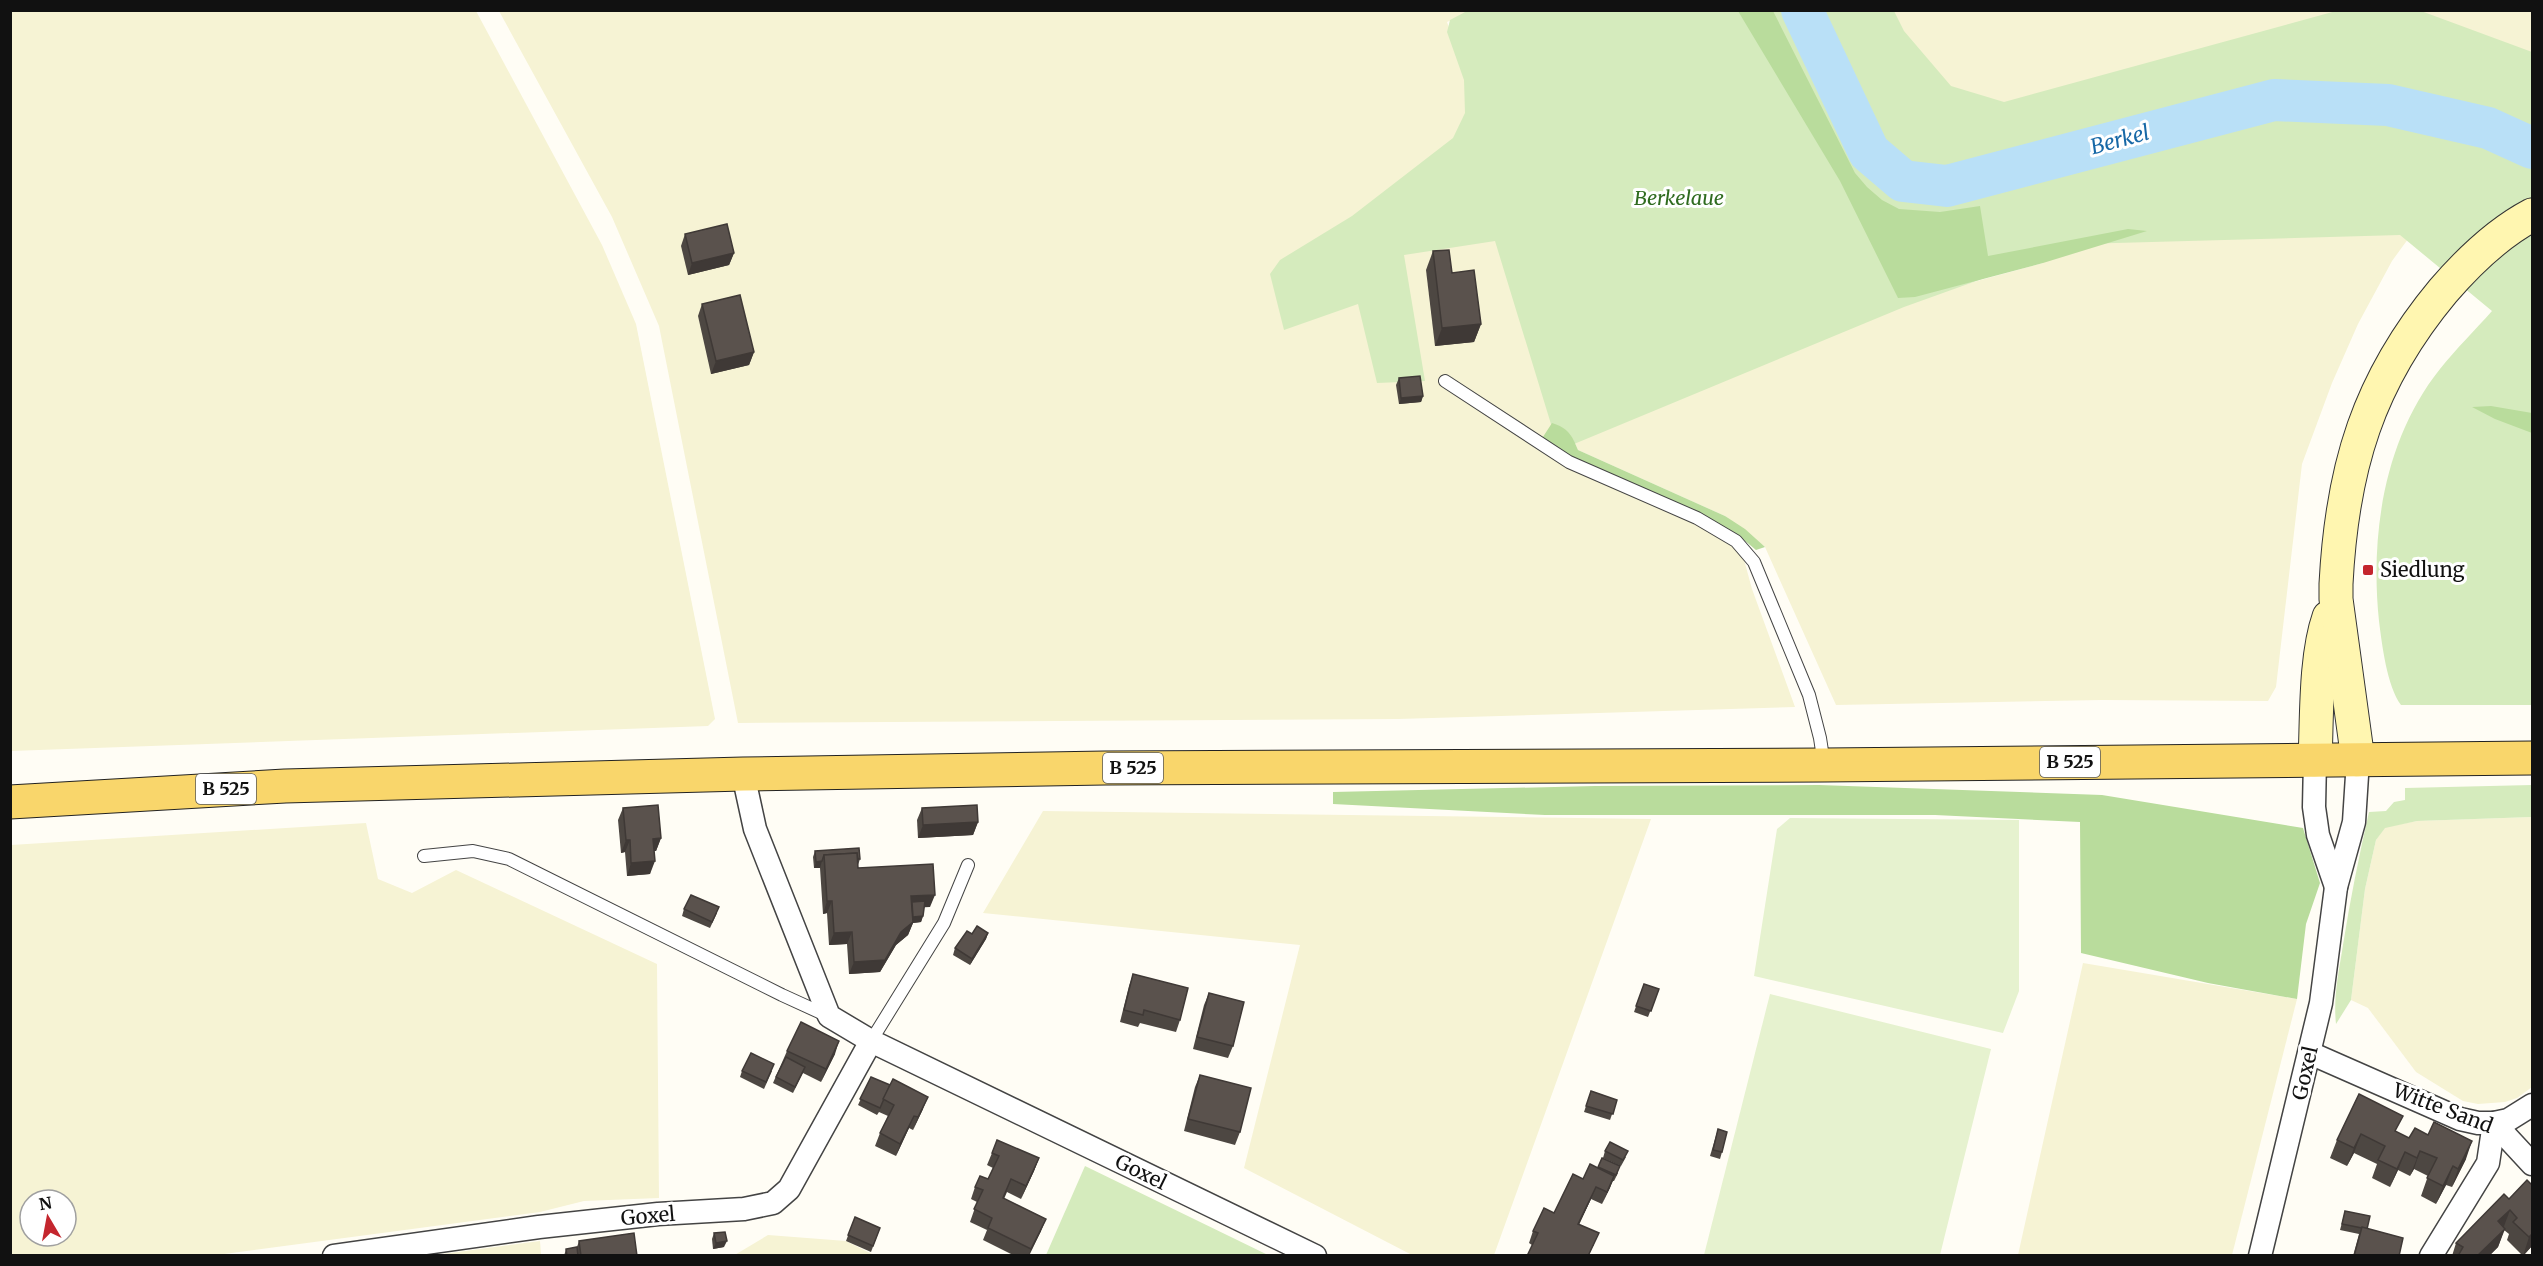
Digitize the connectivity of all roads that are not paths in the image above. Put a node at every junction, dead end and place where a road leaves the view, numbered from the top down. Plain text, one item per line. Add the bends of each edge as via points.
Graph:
1 (2527, 218) edge
2 (1445, 381) dead end
3 (2336, 599) junction
4 (2532, 758) edge
5 (2315, 760) junction
6 (2358, 760) junction
7 (1824, 765) junction
8 (743, 774) junction
9 (10, 802) edge
10 (424, 856) dead end
11 (968, 865) dead end
12 (2336, 887) junction
13 (829, 1016) junction
14 (871, 1041) junction
15 (2310, 1053) junction
16 (2532, 1105) edge
17 (2494, 1123) junction
18 (2532, 1164) edge
19 (334, 1256) edge
20 (1315, 1256) edge
21 (2260, 1256) edge
22 (2431, 1256) edge

1 - 3 street via 2469,261 2427,311 2395,358 2370,407 2349,477
2 - 7 lane via 1569,462 1697,518 1736,541 1754,562 1809,695
3 - 5 street via 2324,632
3 - 6 street
4 - 6 main road, B 525
5 - 6 main road, B 525
5 - 7 main road, B 525
5 - 12 street, Goxel via 2318,835
6 - 12 street, Goxel via 2355,822
7 - 8 main road, B 525
8 - 9 main road, B 525 via 285,786
8 - 13 street via 755,829
10 - 13 lane via 473,851 509,859
11 - 14 lane via 944,923
12 - 15 street, Goxel
13 - 14 street, Goxel
14 - 19 street, Goxel via 789,1189 773,1203 744,1209 539,1227
14 - 20 street, Goxel
15 - 17 street, Witte Sand via 2460,1119
15 - 21 street, Goxel
16 - 17 street
17 - 18 street, Witte Sand
17 - 22 street via 2488,1163

